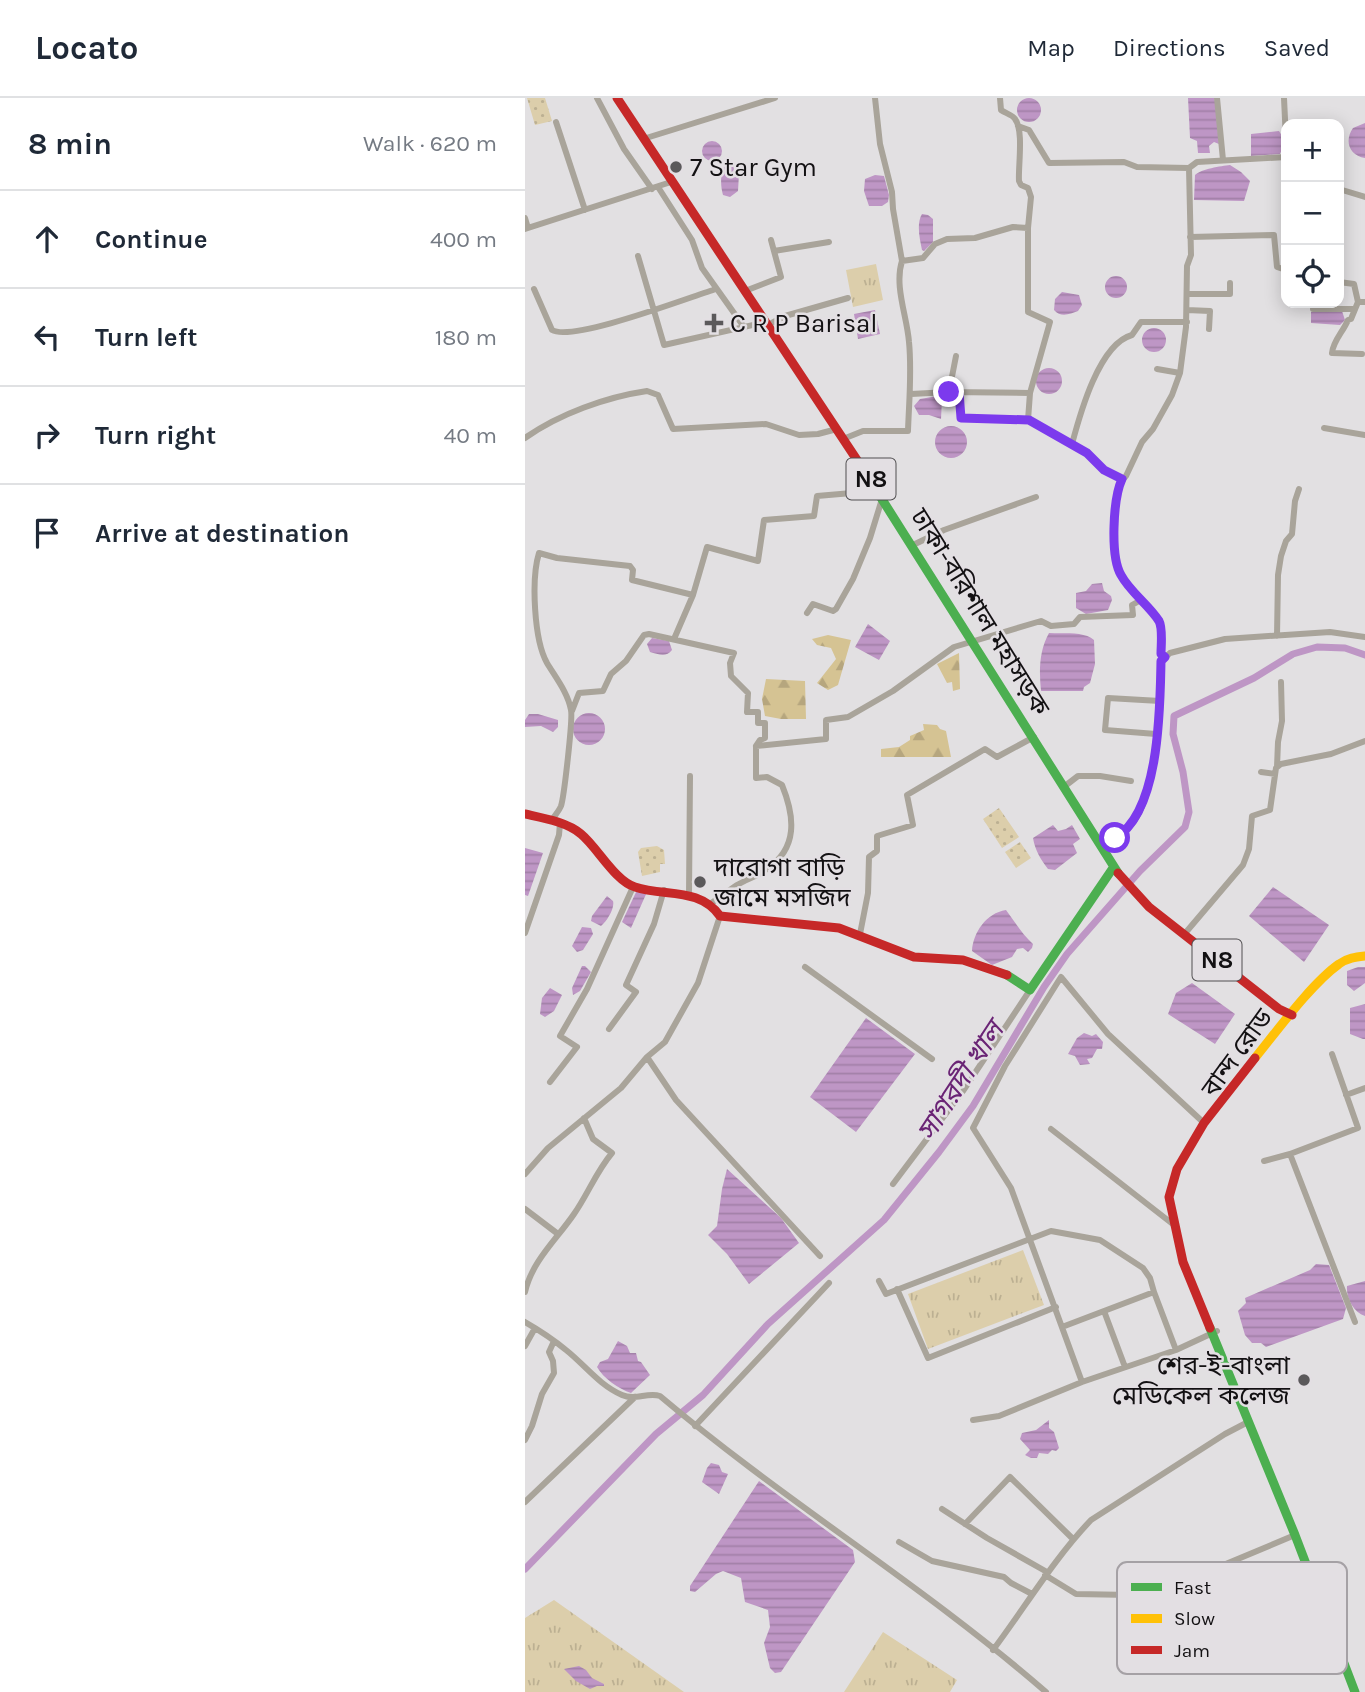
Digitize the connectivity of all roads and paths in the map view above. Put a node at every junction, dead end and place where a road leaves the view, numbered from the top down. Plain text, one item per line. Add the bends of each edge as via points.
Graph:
1 (597, 98) edge
2 (617, 98) edge
3 (775, 98) edge
4 (875, 98) edge
5 (1000, 98) edge
6 (1217, 98) edge
7 (1284, 98) edge
8 (764, 100) edge
9 (1285, 119) edge
10 (556, 122) dead end
11 (1018, 126) junction
12 (643, 139) junction
13 (1281, 157) edge
14 (1223, 160) junction
15 (1189, 168) junction
16 (671, 182) junction
17 (655, 188) junction
18 (1344, 191) edge
19 (1365, 197) edge
20 (585, 210) junction
21 (525, 218) edge
22 (1028, 228) junction
23 (526, 229) edge
24 (1190, 237) junction
25 (771, 240) dead end
26 (829, 242) dead end
27 (774, 251) junction
28 (638, 256) dead end
29 (902, 261) junction
30 (1281, 268) edge
31 (1230, 282) dead end
32 (1344, 283) edge
33 (534, 289) dead end
34 (716, 289) junction
35 (745, 291) junction
36 (1187, 295) junction
37 (848, 298) dead end
38 (1359, 304) edge
39 (1313, 309) dead end
40 (653, 310) junction
41 (1187, 310) junction
42 (1187, 322) junction
43 (766, 324) junction
44 (744, 327) junction
45 (1209, 329) dead end
46 (1362, 354) dead end
47 (956, 356) dead end
48 (1157, 369) dead end
49 (1180, 373) junction
50 (949, 392) junction
51 (959, 392) junction
52 (1030, 393) junction
53 (911, 394) junction
54 (1028, 420) junction
55 (1324, 428) dead end
56 (837, 429) junction
57 (1365, 435) edge
58 (525, 438) edge
59 (843, 439) junction
60 (1072, 444) junction
61 (1122, 479) junction
62 (874, 485) junction
63 (1299, 489) dead end
64 (882, 497) junction
65 (1036, 497) dead end
66 (913, 545) junction
67 (693, 595) junction
68 (1141, 600) junction
69 (807, 613) dead end
70 (1277, 636) junction
71 (1365, 637) edge
72 (674, 639) junction
73 (973, 640) junction
74 (1165, 657) junction
75 (1281, 682) dead end
76 (1160, 701) junction
77 (572, 711) junction
78 (1157, 734) junction
79 (1034, 737) junction
80 (1365, 741) edge
81 (757, 746) junction
82 (1276, 770) junction
83 (1261, 772) dead end
84 (691, 776) dead end
85 (1131, 781) dead end
86 (1065, 786) junction
87 (525, 814) edge
88 (556, 822) junction
89 (1101, 844) junction
90 (1113, 868) junction
91 (633, 887) junction
92 (664, 890) junction
93 (689, 895) junction
94 (525, 901) edge
95 (1145, 901) junction
96 (536, 904) junction
97 (710, 904) junction
98 (720, 916) junction
99 (1187, 931) junction
100 (525, 933) edge
101 (860, 934) junction
102 (1365, 956) edge
103 (805, 967) dead end
104 (1030, 990) junction
105 (1292, 1015) junction
106 (609, 1030) dead end
107 (1332, 1054) dead end
108 (647, 1056) junction
109 (932, 1059) dead end
110 (550, 1082) dead end
111 (1365, 1088) edge
112 (1346, 1096) junction
113 (584, 1118) junction
114 (1204, 1123) junction
115 (1051, 1129) dead end
116 (1290, 1154) junction
117 (525, 1161) edge
118 (1264, 1161) dead end
119 (531, 1166) junction
120 (525, 1174) edge
121 (893, 1184) dead end
122 (525, 1209) edge
123 (1174, 1225) junction
124 (558, 1234) junction
125 (1031, 1239) junction
126 (820, 1255) dead end
127 (879, 1281) dead end
128 (829, 1283) dead end
129 (897, 1289) junction
130 (525, 1292) edge
131 (1154, 1292) junction
132 (1056, 1307) junction
133 (1104, 1311) junction
134 (525, 1322) edge
135 (1355, 1322) dead end
136 (1062, 1327) junction
137 (535, 1328) junction
138 (1214, 1333) junction
139 (554, 1341) junction
140 (525, 1346) edge
141 (1176, 1350) junction
142 (1125, 1367) junction
143 (1082, 1382) junction
144 (635, 1397) junction
145 (973, 1420) dead end
146 (1248, 1422) junction
147 (693, 1424) junction
148 (525, 1440) edge
149 (525, 1502) edge
150 (942, 1509) dead end
151 (965, 1524) junction
152 (1295, 1535) junction
153 (1072, 1538) junction
154 (899, 1542) dead end
155 (1225, 1562) edge
156 (1307, 1562) edge
157 (1308, 1562) edge
158 (1046, 1574) junction
159 (1032, 1594) junction
160 (1117, 1595) edge
161 (993, 1650) junction
162 (1347, 1656) edge
163 (1347, 1665) edge
164 (1046, 1692) edge
165 (1355, 1692) edge
166 (1362, 1692) edge

1 - 17 street via 624,149
2 - 12 main road, ঢাকা-বরিশাল মহাসড়ক / N8
3 - 8 street
4 - 29 street
5 - 11 street via 1001,110 1014,117
6 - 14 street
7 - 9 street
8 - 12 street
10 - 20 street
11 - 15 street via 1029,130 1049,163 1124,162 1137,167
11 - 22 street via 1019,181 1031,197
12 - 16 main road, ঢাকা-বরিশাল মহাসড়ক / N8
13 - 14 street
14 - 15 street via 1197,162
15 - 24 street
16 - 17 street
16 - 35 main road, ঢাকা-বরিশাল মহাসড়ক / N8
17 - 20 street
17 - 34 street via 692,240
18 - 19 street
20 - 23 street
21 - 23 street
22 - 29 street via 947,239 935,244 923,258
22 - 52 street via 1028,312 1050,322
24 - 30 street via 1274,235 1277,267
24 - 36 street
25 - 27 street
26 - 27 street
27 - 35 street via 781,277
28 - 40 street
29 - 53 street via 899,272
31 - 36 street via 1230,294
32 - 38 street via 1354,284
33 - 40 street via 555,332 590,329
34 - 40 street
34 - 44 street
35 - 43 main road, ঢাকা-বরিশাল মহাসড়ক / N8
36 - 41 street
37 - 43 street
38 - 39 street
38 - 46 street via 1332,353
40 - 44 street via 664,345
41 - 42 street
41 - 45 street via 1210,311
42 - 49 street
42 - 60 street via 1141,321 1132,335 1123,338 1105,358 1090,389
43 - 44 street
43 - 56 main road, ঢাকা-বরিশাল মহাসড়ক / N8
47 - 50 street
48 - 49 street
49 - 61 street via 1172,395
50 - 51 street
50 - 53 street
51 - 52 street
51 - 54 street via 961,418
52 - 54 street
53 - 59 street via 908,431 863,431
54 - 60 street
55 - 57 street
56 - 58 street via 799,435 766,424 673,429 658,395 647,391 574,412
56 - 59 main road, ঢাকা-বরিশাল মহাসড়ক / N8
59 - 62 main road, ঢাকা-বরিশাল মহাসড়ক / N8
60 - 61 street
61 - 68 street via 1115,516 1116,564
62 - 64 main road, ঢাকা-বরিশাল মহাসড়ক / N8
62 - 67 street via 852,493 817,496 814,516 764,520 758,561 707,547
63 - 70 street via 1292,534 1278,575
64 - 66 main road, ঢাকা-বরিশাল মহাসড়ক / N8
64 - 69 street via 866,548 836,609 813,604
65 - 66 street
66 - 73 main road, ঢাকা-বরিশাল মহাসড়ক / N8
67 - 72 street
67 - 77 street via 632,580 631,566 539,553 533,598 539,642
68 - 73 street via 1132,605 1133,615 1080,617 1074,624 1051,626 1041,621
68 - 74 street via 1160,622 1161,654
70 - 71 street via 1330,632
70 - 74 street via 1214,640
72 - 77 street via 644,635 627,661 611,674 603,691 579,692
72 - 81 street via 734,653 731,676 748,693 747,712 758,712 758,723 765,723 765,738
73 - 79 main road, ঢাকা-বরিশাল মহাসড়ক / N8
73 - 81 street via 954,646 848,718 826,720 826,739
74 - 76 street via 1161,661
75 - 82 street
76 - 78 street
76 - 78 street via 1108,698 1105,714 1105,730
77 - 88 street
78 - 89 street via 1150,779 1138,814 1125,832
79 - 86 main road, ঢাকা-বরিশাল মহাসড়ক / N8
79 - 101 street via 997,757 985,749 907,795 913,825 877,836 877,851 869,857
80 - 82 street via 1331,754 1281,764
81 - 97 street via 757,778 768,777 782,785 789,802 788,848 767,870
82 - 83 street
82 - 99 street via 1270,810 1252,816 1243,865
84 - 93 street
85 - 86 street via 1078,776
86 - 89 main road, ঢাকা-বরিশাল মহাসড়ক / N8
87 - 88 main road
88 - 91 main road via 581,833
88 - 96 street via 559,835
89 - 90 main road, ঢাকা-বরিশাল মহাসড়ক / N8
90 - 95 main road, N8
90 - 104 main road
91 - 92 main road
91 - 110 street via 587,989 560,1036 577,1047
92 - 93 main road
92 - 106 street via 626,985 636,992
93 - 97 main road
94 - 96 street
95 - 99 main road, N8
95 - 105 main road, N8
96 - 100 street
97 - 98 main road
98 - 101 main road
98 - 108 street via 698,983 665,1042
99 - 105 main road, N8
101 - 104 main road via 914,957 963,960 1007,975
102 - 105 main road via 1340,963
103 - 109 street
104 - 121 street via 963,1091
105 - 114 main road, বান্দ রোড
105 - 138 main road, বান্দ রোড via 1208,1127 1177,1184 1182,1237
107 - 112 street
108 - 113 street via 621,1088
108 - 126 street via 675,1100
111 - 112 street
112 - 116 street via 1358,1128
113 - 119 street
113 - 124 street via 593,1139 612,1153
114 - 123 main road, বান্দ রোড via 1171,1185
114 - 125 street via 1108,1034 1061,977 1005,1066 973,1128 1010,1188
115 - 123 street
116 - 118 street
116 - 135 street
117 - 119 street
119 - 120 street
122 - 124 street
123 - 138 main road, বান্দ রোড via 1183,1262
124 - 130 street
125 - 129 street
125 - 131 street via 1051,1231 1100,1240 1143,1268
125 - 132 street
127 - 129 street via 885,1294
128 - 147 street
129 - 132 street via 928,1358
131 - 133 street
131 - 141 street
132 - 136 street
133 - 136 street
133 - 142 street
134 - 137 street
136 - 143 street
137 - 139 street
137 - 140 street
138 - 141 street
138 - 146 main road, বান্দ রোড
138 - 157 main road, বান্দ রোড
139 - 144 street via 597,1379 624,1396
139 - 148 street via 549,1352 554,1373
141 - 142 street
142 - 143 street
143 - 145 street via 999,1416
144 - 147 street via 660,1396
144 - 149 street
146 - 152 main road, বান্দ রোড
146 - 153 street via 1091,1520
147 - 161 street via 906,1580
150 - 151 street
151 - 153 street via 1010,1477
151 - 158 street
152 - 155 street
152 - 156 main road, বান্দ রোড
153 - 158 street
154 - 159 street via 932,1561 1005,1577
158 - 159 street
158 - 160 street via 1076,1594
159 - 161 street
161 - 164 street
162 - 166 main road, বান্দ রোড
163 - 165 main road, বান্দ রোড

